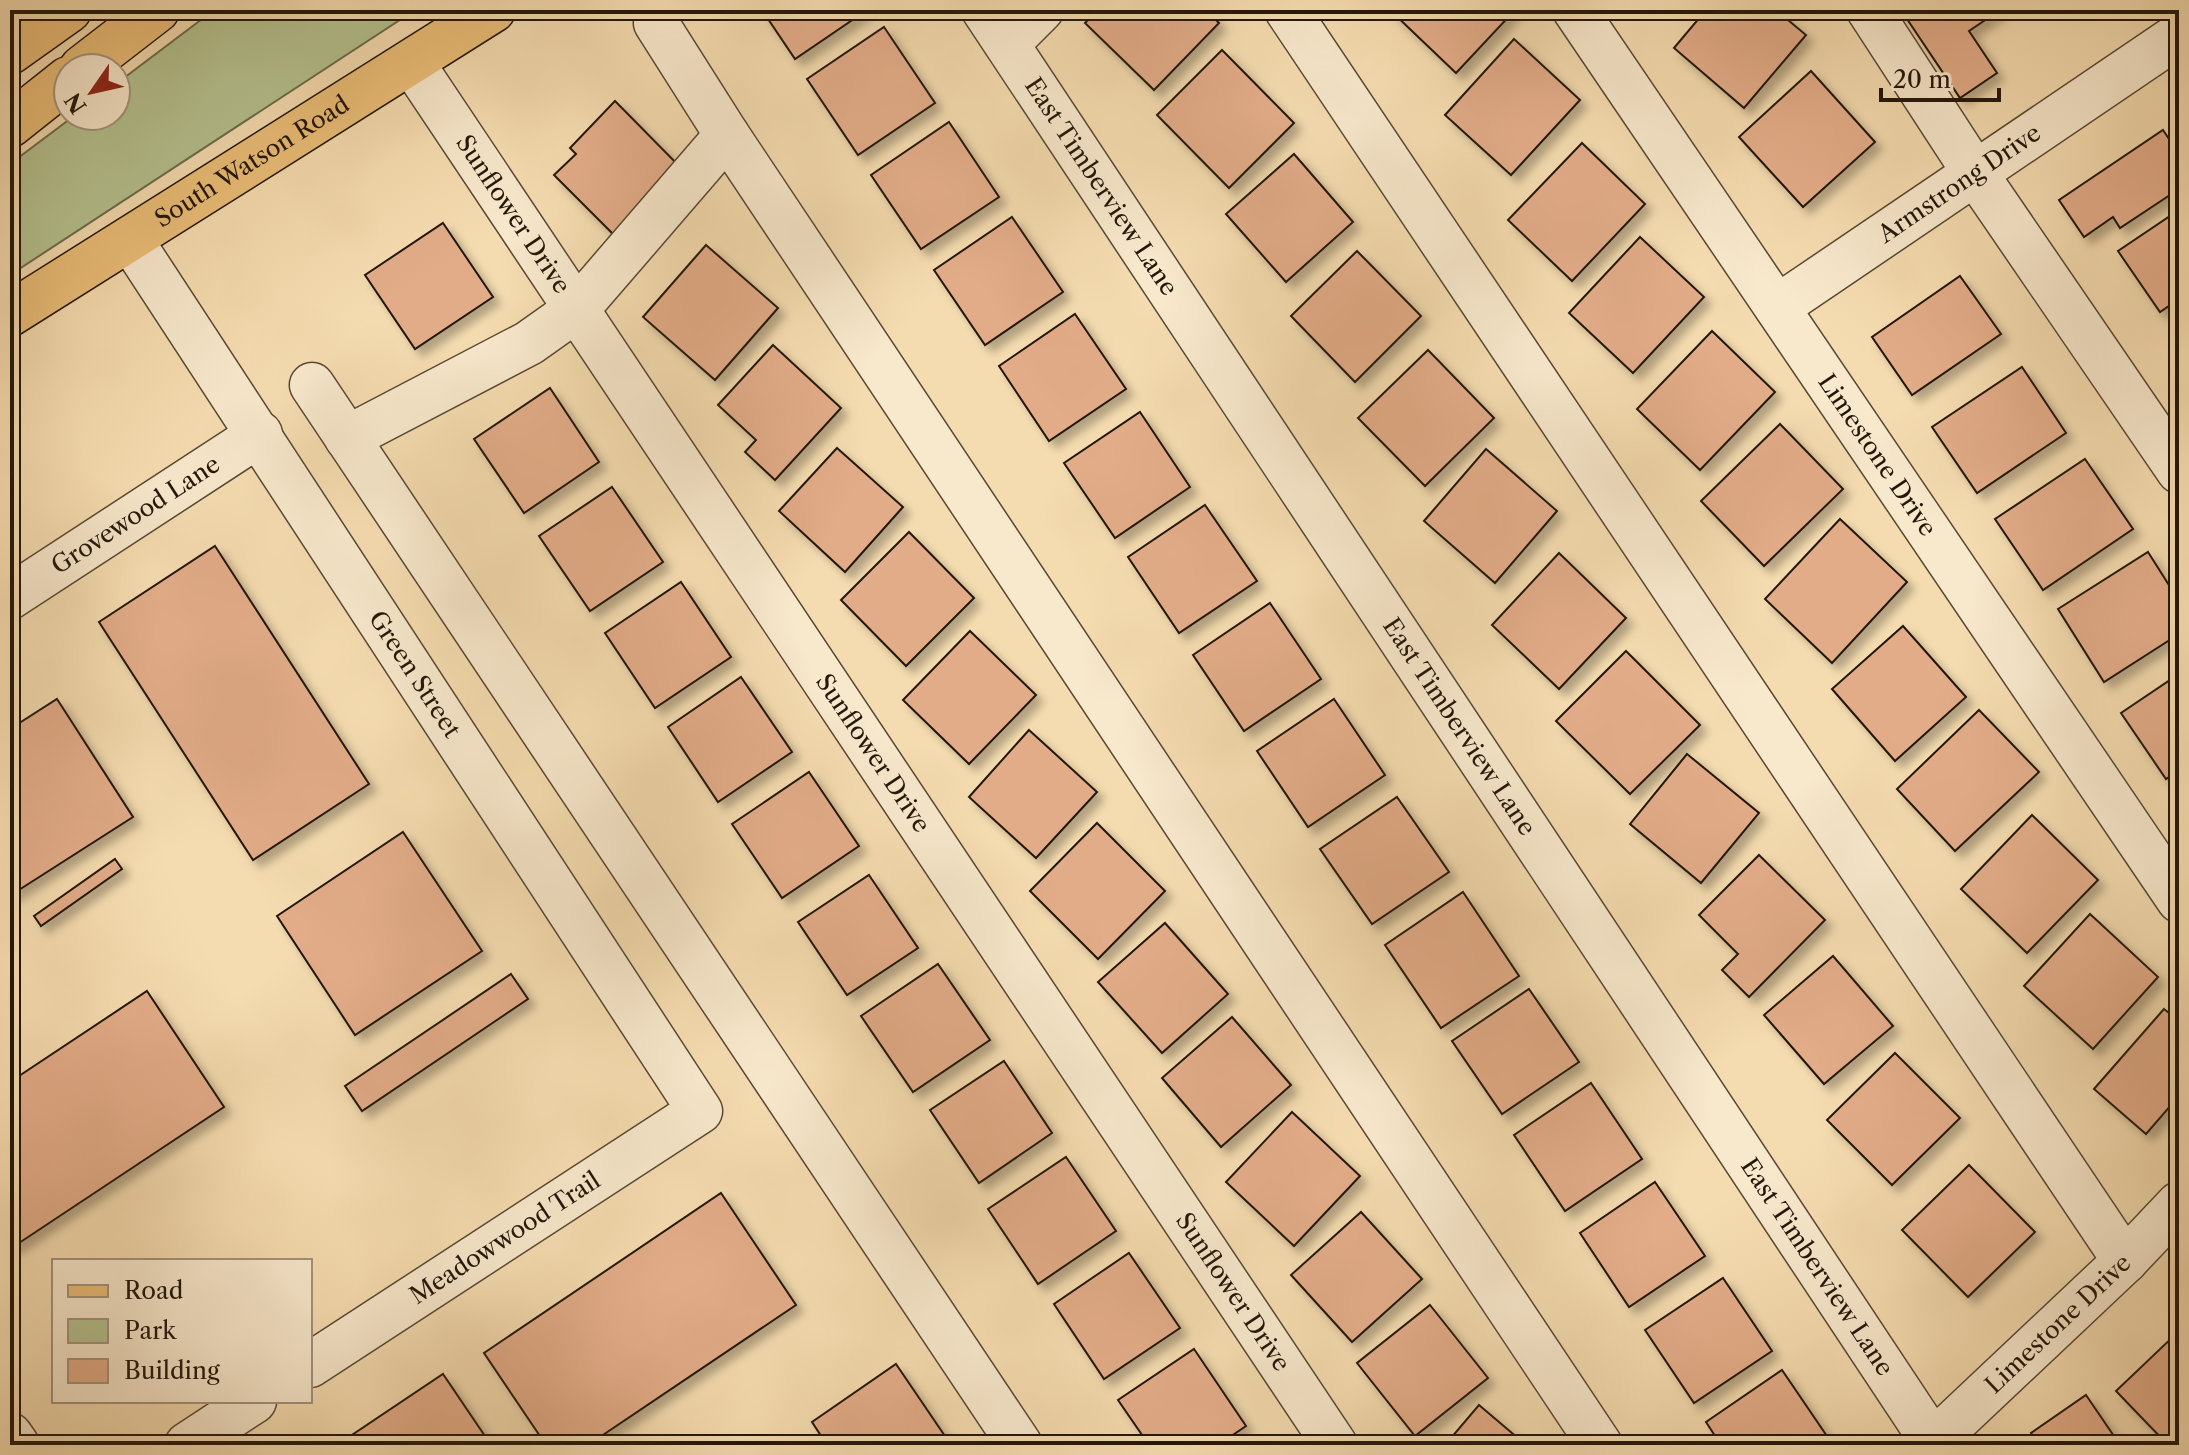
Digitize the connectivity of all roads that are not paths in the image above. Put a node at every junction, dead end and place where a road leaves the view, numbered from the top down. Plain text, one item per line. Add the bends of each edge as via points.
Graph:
1 (69, 10) edge
2 (157, 10) edge
3 (493, 10) edge
4 (1041, 10) edge
5 (1287, 10) edge
6 (1575, 10) edge
7 (1869, 10) edge
8 (656, 23) dead end
9 (996, 27) edge
10 (2178, 37) edge
11 (10, 52) edge
12 (103, 52) edge
13 (412, 63) junction
14 (52, 92) edge
15 (10, 125) edge
16 (727, 135) junction
17 (1975, 173) junction
18 (130, 239) junction
19 (1779, 306) junction
20 (577, 309) junction
21 (10, 314) edge
22 (312, 385) dead end
23 (260, 434) junction
24 (347, 438) junction
25 (2179, 471) edge
26 (10, 597) edge
27 (2179, 900) edge
28 (700, 1111) joint
29 (2179, 1204) edge
30 (2125, 1261) junction
31 (312, 1364) edge
32 (251, 1403) edge
33 (10, 1435) edge
34 (1934, 1444) edge
35 (17, 1445) edge
36 (187, 1445) edge
37 (1020, 1445) edge
38 (1335, 1445) edge
39 (1600, 1445) edge

1 - 11 main road
2 - 12 main road
3 - 13 main road, South Watson Road
4 - 9 street
5 - 30 street
6 - 19 street, Limestone Drive
7 - 17 street
8 - 16 street
9 - 34 street, East Timberview Lane
10 - 17 street, Armstrong Drive
13 - 18 main road, South Watson Road
13 - 20 street, Sunflower Drive
14 - 15 main road
16 - 20 street
16 - 39 street
17 - 19 street, Armstrong Drive
17 - 25 street
18 - 21 main road, South Watson Road
18 - 23 street, Green Street
19 - 27 street, Limestone Drive
20 - 24 street via 529,343
20 - 38 street, Sunflower Drive
22 - 24 street
23 - 26 street, Grovewood Lane
23 - 28 street, Green Street
24 - 37 street
28 - 31 street, Meadowwood Trail
29 - 30 street, Limestone Drive
30 - 34 street, Limestone Drive
32 - 36 street
33 - 35 street

